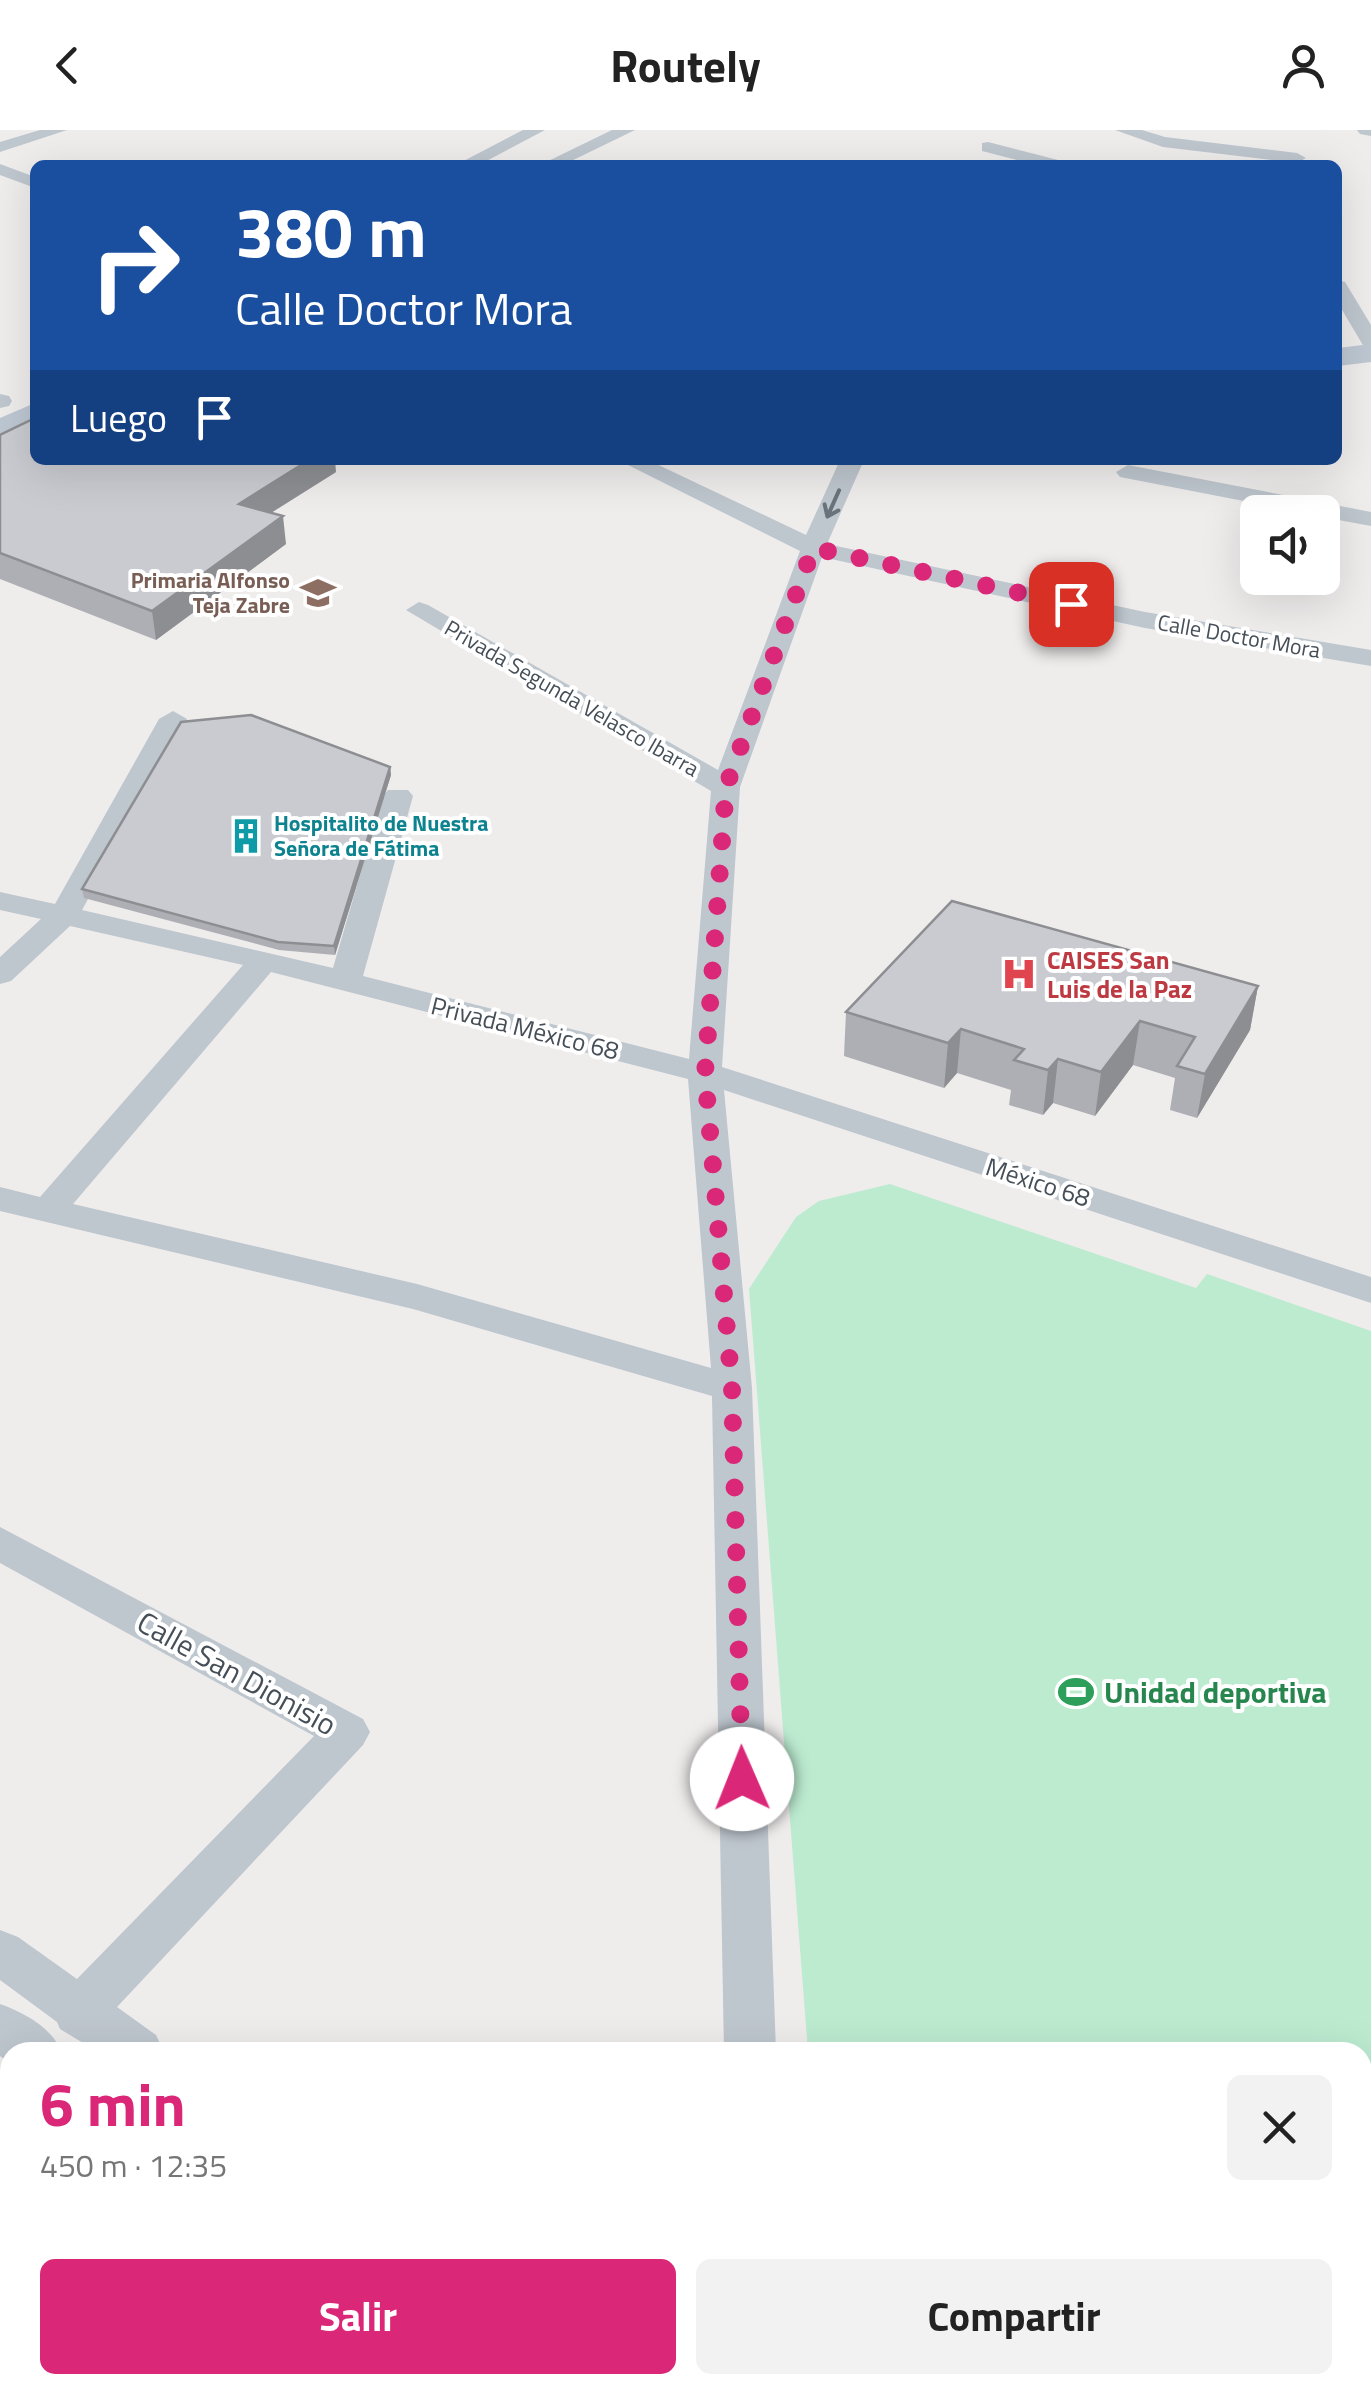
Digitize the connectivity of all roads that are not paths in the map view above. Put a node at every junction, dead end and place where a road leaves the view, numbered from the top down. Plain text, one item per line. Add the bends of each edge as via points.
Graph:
1 (58, 130) edge
2 (536, 130) edge
3 (626, 130) edge
4 (998, 130) edge
5 (1124, 130) edge
6 (0, 146) edge
7 (984, 156) edge
8 (1297, 156) edge
9 (475, 160) edge
10 (560, 160) edge
11 (1016, 160) edge
12 (0, 169) edge
13 (30, 181) edge
14 (1342, 293) edge
15 (1371, 342) edge
16 (1371, 354) edge
17 (1342, 357) edge
18 (30, 386) edge
19 (0, 401) edge
20 (30, 415) edge
21 (0, 430) edge
22 (640, 465) edge
23 (850, 465) edge
24 (1128, 472) dead end
25 (1371, 519) edge
26 (813, 548) junction
27 (419, 610) dead end
28 (1371, 658) edge
29 (173, 719) dead end
30 (726, 787) junction
31 (398, 796) dead end
32 (0, 901) edge
33 (64, 915) junction
34 (264, 960) junction
35 (0, 974) edge
36 (346, 982) junction
37 (705, 1073) junction
38 (0, 1199) edge
39 (48, 1211) junction
40 (1371, 1290) edge
41 (732, 1388) junction
42 (0, 1543) edge
43 (0, 1952) edge
44 (78, 2012) junction
45 (0, 2027) edge
46 (22, 2042) edge
47 (123, 2042) edge
48 (750, 2042) edge

1 - 6 street
2 - 9 street
3 - 10 street
4 - 7 street
5 - 8 street via 1163,142
7 - 11 street
12 - 13 street
14 - 15 street
16 - 17 main road
18 - 19 main road
20 - 21 main road
22 - 26 street, Calle Doctor Mora
23 -> 26 street
24 - 25 street
26 - 28 street, Calle Doctor Mora via 1144,620
26 - 30 street
27 - 30 street, Privada Segunda Velasco Ibarra
29 - 33 street
30 - 37 street
31 - 36 street
32 - 33 street, Privada México 68
33 - 34 street, Privada México 68
33 - 35 street
34 - 36 street, Privada México 68
34 - 39 street
36 - 37 street, Privada México 68
37 - 40 street, México 68
37 - 41 street
38 - 39 street
39 - 41 street via 417,1297
41 - 48 street
42 - 44 street, Calle San Dionisio via 347,1732
43 - 44 street
44 - 47 street
45 - 46 street

